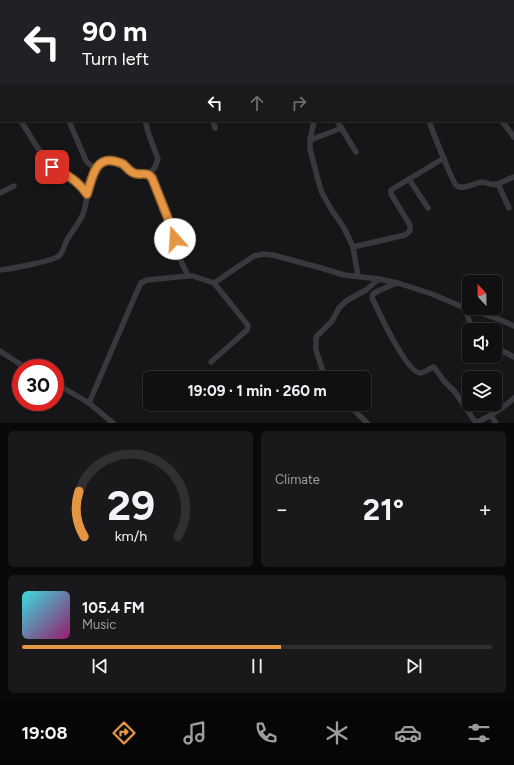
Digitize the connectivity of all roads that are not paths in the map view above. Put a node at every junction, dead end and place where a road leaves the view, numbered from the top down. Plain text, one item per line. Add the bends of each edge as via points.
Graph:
1 (22, 122) edge
2 (69, 122) edge
3 (145, 122) edge
4 (213, 122) edge
5 (314, 122) edge
6 (338, 122) edge
7 (429, 122) edge
8 (503, 122) edge
9 (215, 128) dead end
10 (342, 128) junction
11 (514, 137) edge
12 (310, 140) junction
13 (356, 152) dead end
14 (444, 158) junction
15 (96, 170) junction
16 (149, 174) junction
17 (514, 177) edge
18 (409, 179) junction
19 (498, 184) junction
20 (14, 186) dead end
21 (0, 193) edge
22 (87, 194) junction
23 (428, 208) dead end
24 (509, 208) dead end
25 (353, 247) junction
26 (0, 270) edge
27 (188, 276) junction
28 (358, 276) junction
29 (379, 280) junction
30 (214, 283) junction
31 (398, 283) junction
32 (462, 307) edge
33 (487, 315) edge
34 (514, 326) edge
35 (0, 351) edge
36 (502, 351) edge
37 (514, 357) edge
38 (12, 359) edge
39 (211, 362) dead end
40 (323, 371) edge
41 (64, 388) edge
42 (514, 398) edge
43 (89, 404) junction
44 (355, 411) edge
45 (491, 416) junction
46 (113, 423) edge
47 (367, 423) edge
48 (476, 423) edge
49 (496, 423) edge

1 - 22 street via 52,167 79,184
2 - 15 street via 86,160
3 - 16 street via 158,159
4 - 9 street
5 - 12 street
6 - 10 street
7 - 14 street
8 - 11 street
10 - 12 street
10 - 13 street
12 - 25 street via 322,193
14 - 18 street
14 - 19 street via 457,186 482,182
15 - 16 street via 97,166 108,160 121,163 133,173
15 - 22 street
16 - 27 street via 173,231 180,259
17 - 19 street
18 - 23 street
18 - 25 street via 391,190 391,194 410,225 410,231 404,235
19 - 24 street
20 - 21 street
22 - 26 street via 84,213 59,256
25 - 28 street
27 - 30 street
27 - 43 street via 146,280 142,283
28 - 29 street
28 - 30 street via 344,275 264,254 254,256
29 - 31 street
29 - 40 street via 346,301 332,321 316,337 316,350
30 - 39 street via 248,326 247,330
31 - 32 street
31 - 48 street via 373,294 372,298 399,350 419,373 434,367
33 - 34 street
35 - 38 street
36 - 37 street
41 - 43 street
42 - 45 street
43 - 46 street
44 - 47 street
45 - 48 street
45 - 49 street

